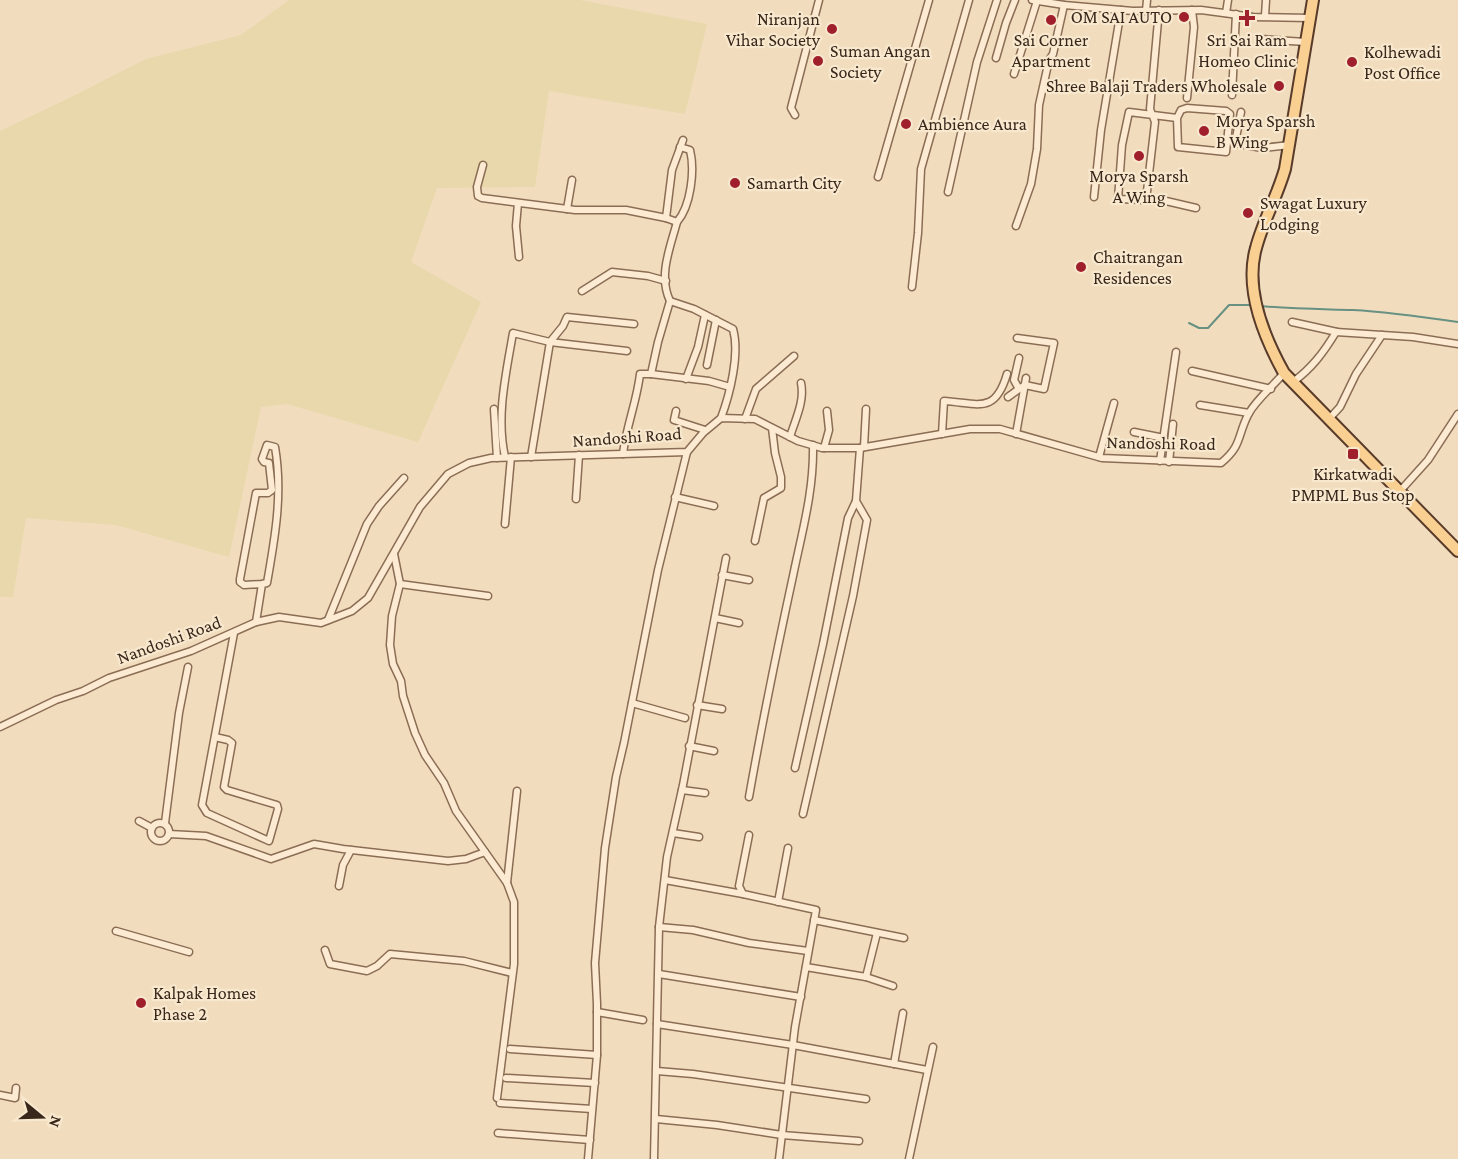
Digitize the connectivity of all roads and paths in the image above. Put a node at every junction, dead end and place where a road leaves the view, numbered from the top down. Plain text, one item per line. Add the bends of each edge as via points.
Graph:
1 (819, 0) edge
2 (929, 0) edge
3 (969, 0) edge
4 (997, 0) edge
5 (1015, 0) edge
6 (1032, 0) edge
7 (1147, 0) edge
8 (1228, 0) edge
9 (1266, 0) edge
10 (1312, 0) edge
11 (1037, 1) edge
12 (1093, 4) edge
13 (1064, 5) junction
14 (1121, 10) junction
15 (1146, 10) junction
16 (1159, 10) junction
17 (1192, 10) junction
18 (1226, 13) junction
19 (1236, 14) junction
20 (1265, 16) junction
21 (1310, 18) junction
22 (1260, 39) dead end
23 (1306, 42) junction
24 (996, 58) dead end
25 (1014, 74) dead end
26 (1232, 95) dead end
27 (1187, 98) dead end
28 (1241, 112) dead end
29 (1153, 114) junction
30 (795, 115) dead end
31 (1177, 118) junction
32 (1290, 145) junction
33 (483, 165) dead end
34 (878, 177) dead end
35 (572, 180) dead end
36 (948, 192) dead end
37 (1094, 197) dead end
38 (1146, 200) junction
39 (518, 203) junction
40 (1196, 208) dead end
41 (567, 209) junction
42 (666, 218) junction
43 (676, 225) junction
44 (1016, 226) dead end
45 (519, 257) dead end
46 (666, 281) junction
47 (912, 287) dead end
48 (582, 291) dead end
49 (670, 301) junction
50 (705, 315) junction
51 (716, 320) junction
52 (1292, 322) dead end
53 (634, 324) dead end
54 (1337, 332) junction
55 (1382, 335) junction
56 (1017, 338) dead end
57 (550, 342) junction
58 (1458, 344) edge
59 (627, 351) dead end
60 (1176, 352) dead end
61 (794, 356) dead end
62 (1019, 358) dead end
63 (707, 365) dead end
64 (1192, 371) dead end
65 (1284, 373) junction
66 (651, 374) junction
67 (1007, 374) dead end
68 (686, 379) junction
69 (1021, 381) junction
70 (1293, 382) junction
71 (801, 383) dead end
72 (730, 387) junction
73 (1270, 389) junction
74 (1008, 397) dead end
75 (1114, 403) dead end
76 (1200, 405) dead end
77 (494, 409) dead end
78 (866, 409) dead end
79 (676, 411) dead end
80 (827, 411) dead end
81 (1249, 413) junction
82 (1458, 414) edge
83 (722, 418) junction
84 (745, 419) junction
85 (1328, 420) junction
86 (1173, 424) dead end
87 (772, 428) junction
88 (705, 430) junction
89 (1134, 432) dead end
90 (942, 434) junction
91 (1016, 434) junction
92 (790, 437) junction
93 (1164, 438) junction
94 (813, 445) junction
95 (824, 448) junction
96 (862, 448) junction
97 (687, 452) junction
98 (623, 454) junction
99 (579, 455) junction
100 (508, 457) junction
101 (531, 457) junction
102 (1099, 457) junction
103 (497, 458) junction
104 (1160, 461) junction
105 (1169, 462) junction
106 (404, 478) dead end
107 (1401, 490) junction
108 (675, 497) junction
109 (576, 499) dead end
110 (856, 501) junction
111 (714, 506) dead end
112 (506, 524) dead end
113 (755, 541) dead end
114 (1458, 551) edge
115 (394, 553) junction
116 (726, 558) dead end
117 (722, 575) junction
118 (749, 580) dead end
119 (261, 584) junction
120 (400, 584) junction
121 (488, 596) dead end
122 (714, 618) junction
123 (328, 620) junction
124 (256, 622) junction
125 (739, 623) dead end
126 (234, 633) junction
127 (188, 667) dead end
128 (633, 703) junction
129 (698, 705) junction
130 (723, 709) dead end
131 (685, 718) dead end
132 (0, 727) edge
133 (215, 737) junction
134 (689, 746) junction
135 (714, 751) dead end
136 (795, 768) dead end
137 (682, 790) junction
138 (517, 791) dead end
139 (705, 793) dead end
140 (749, 797) dead end
141 (803, 814) dead end
142 (139, 821) dead end
143 (165, 823) junction
144 (152, 828) junction
145 (673, 833) junction
146 (169, 834) junction
147 (749, 835) dead end
148 (699, 837) dead end
149 (788, 848) dead end
150 (351, 850) junction
151 (484, 852) junction
152 (665, 880) junction
153 (507, 883) junction
154 (339, 886) dead end
155 (743, 894) junction
156 (778, 902) junction
157 (814, 920) junction
158 (659, 927) junction
159 (116, 931) dead end
160 (877, 933) junction
161 (904, 938) dead end
162 (325, 950) dead end
163 (808, 951) junction
164 (189, 952) dead end
165 (806, 967) junction
166 (512, 973) junction
167 (659, 974) junction
168 (866, 977) junction
169 (893, 986) dead end
170 (801, 997) junction
171 (597, 1012) junction
172 (903, 1013) dead end
173 (643, 1020) dead end
174 (657, 1023) junction
175 (793, 1045) junction
176 (933, 1047) dead end
177 (510, 1049) dead end
178 (597, 1055) junction
179 (894, 1064) junction
180 (927, 1070) junction
181 (657, 1071) junction
182 (506, 1078) dead end
183 (595, 1083) junction
184 (788, 1087) junction
185 (16, 1088) dead end
186 (0, 1095) edge
187 (866, 1099) dead end
188 (592, 1109) junction
189 (656, 1119) junction
190 (498, 1133) dead end
191 (782, 1135) junction
192 (590, 1140) junction
193 (859, 1141) dead end
194 (588, 1159) edge
195 (654, 1159) edge
196 (779, 1159) edge
197 (909, 1159) edge

1 - 30 street via 791,108
2 - 34 street
3 - 47 street via 921,169
4 - 36 street via 977,62
5 - 24 street
6 - 11 street
7 - 15 street
8 - 18 street
9 - 20 street
10 - 21 main road
11 - 13 street
11 - 25 street
12 - 13 street
12 - 14 street
13 - 44 street via 1039,105 1031,183
14 - 15 street
14 - 37 street
15 - 16 street
16 - 17 street
16 - 29 street via 1150,109
17 - 18 street
17 - 27 street
18 - 19 street
19 - 20 street
19 - 26 street
20 - 21 street
21 - 23 main road
22 - 23 street
23 - 32 main road
28 - 32 street via 1235,143 1262,148
29 - 31 street
29 - 38 street
29 - 38 street via 1129,112 1122,145 1118,199
31 - 31 street via 1187,108 1226,111 1230,114 1226,152 1178,147
32 - 65 main road via 1279,190 1255,249 1252,276 1260,322
33 - 39 street via 478,196
35 - 41 street
38 - 40 street
39 - 41 street
39 - 45 street
41 - 42 street via 627,210
42 - 43 street
42 - 43 street via 672,170 681,144 690,150 693,161 688,198
43 - 46 street via 666,259
46 - 48 street via 612,272
46 - 49 street
49 - 50 street
49 - 66 street
50 - 51 street
50 - 68 street
51 - 63 street
51 - 72 street via 733,329 736,340
52 - 54 street
53 - 57 street via 567,317
54 - 55 street
54 - 70 street via 1307,372
55 - 58 street
55 - 85 street via 1340,407
56 - 69 street via 1054,343 1044,389
57 - 59 street
57 - 100 street via 513,333 501,412 501,438
57 - 101 street
60 - 93 street
61 - 84 street via 756,389
62 - 69 street
64 - 73 street
65 - 70 main road
65 - 73 street, Nandoshi Road
66 - 68 street
66 - 98 street via 640,374
67 - 90 street via 1002,392 990,402 982,405 944,401
68 - 72 street
69 - 74 street
69 - 91 street
70 - 85 main road
71 - 92 street via 800,409
72 - 83 street
73 - 81 street, Nandoshi Road
75 - 102 street
76 - 81 street
77 - 103 street
78 - 96 street
79 - 88 street via 675,420
80 - 95 street via 830,430
81 - 105 street, Nandoshi Road via 1239,442 1221,463
82 - 107 street via 1428,460
83 - 84 street, Nandoshi Road
83 - 88 street, Nandoshi Road
84 - 87 street, Nandoshi Road
85 - 107 main road
86 - 105 street
87 - 92 street, Nandoshi Road
87 - 113 street via 781,488 764,498
88 - 97 street, Nandoshi Road
89 - 93 street
90 - 91 street, Nandoshi Road via 1000,429
90 - 96 street, Nandoshi Road
91 - 102 street, Nandoshi Road
92 - 94 street, Nandoshi Road
93 - 104 street
94 - 95 street, Nandoshi Road
94 - 140 street via 809,507
95 - 96 street, Nandoshi Road
96 - 110 street
97 - 98 street, Nandoshi Road
97 - 108 street
98 - 99 street, Nandoshi Road
99 - 101 street, Nandoshi Road
99 - 109 street
100 - 101 street, Nandoshi Road
100 - 103 street, Nandoshi Road
100 - 112 street
102 - 104 street, Nandoshi Road
103 - 115 street, Nandoshi Road via 469,463 448,474 420,507
104 - 105 street, Nandoshi Road
106 - 123 street via 367,524
107 - 114 main road
108 - 111 street
108 - 128 street
110 - 136 street via 848,518
110 - 141 street via 867,520
115 - 120 street
115 - 123 street, Nandoshi Road via 368,598 352,611
116 - 117 street
117 - 118 street
117 - 122 street
119 - 119 street via 244,585 240,579 256,493 268,494 272,490 269,463 262,461 267,445 275,447 280,488 267,583
119 - 124 street
120 - 121 street
120 - 151 street via 390,645 403,696 425,755
122 - 125 street
122 - 129 street
123 - 124 street, Nandoshi Road via 321,623 279,617
124 - 126 street, Nandoshi Road
126 - 132 street, Nandoshi Road via 109,678
126 - 133 street
127 - 143 street
128 - 131 street
128 - 171 street via 605,848 595,963
129 - 130 street
129 - 134 street
133 - 133 street via 203,809 270,841 277,805 224,787 232,743
134 - 135 street
134 - 137 street
137 - 139 street
137 - 145 street
138 - 153 street
142 - 144 street
143 - 144 street via 156,823
143 - 146 street
144 - 146 street via 156,840 166,840
145 - 148 street
145 - 152 street
146 - 150 street via 206,836 271,859 314,844
147 - 155 street via 739,886
149 - 156 street
150 - 151 street via 448,861
150 - 154 street
151 - 153 street
152 - 155 street
152 - 158 street
153 - 166 street via 514,902
155 - 156 street
156 - 157 street via 816,910
157 - 160 street
157 - 163 street
158 - 163 street
158 - 167 street
159 - 164 street
160 - 161 street
160 - 168 street
162 - 166 street via 330,963 367,971 390,954 464,961
163 - 165 street
165 - 168 street
165 - 170 street
166 - 188 street via 498,1100
167 - 170 street
167 - 174 street
168 - 169 street
170 - 175 street
171 - 173 street
171 - 178 street
172 - 179 street
174 - 175 street
174 - 181 street
175 - 179 street
175 - 184 street
176 - 180 street
177 - 178 street
178 - 183 street
179 - 180 street
180 - 197 street
181 - 184 street
181 - 189 street
182 - 183 street
183 - 188 street
184 - 187 street
184 - 191 street
185 - 186 street via 15,1098
188 - 192 street
189 - 191 street
189 - 195 street
190 - 192 street
191 - 193 street
191 - 196 street
192 - 194 street

